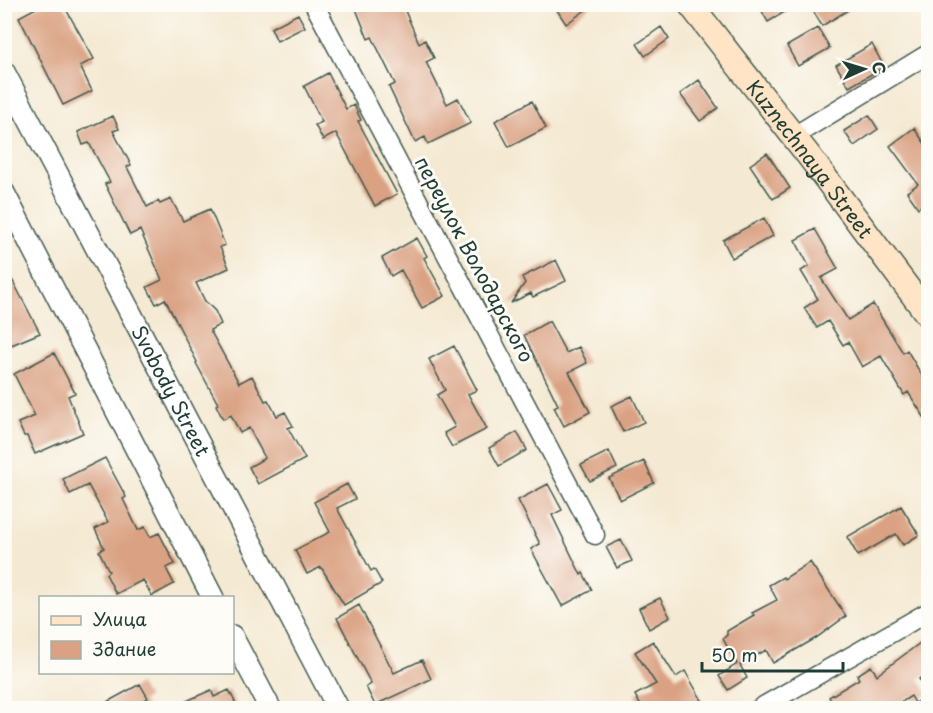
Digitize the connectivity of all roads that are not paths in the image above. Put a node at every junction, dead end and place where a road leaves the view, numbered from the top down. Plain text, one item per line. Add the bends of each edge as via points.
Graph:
1 (314, 4) edge
2 (690, 4) edge
3 (928, 54) edge
4 (4, 72) edge
5 (794, 136) junction
6 (4, 193) edge
7 (928, 315) edge
8 (595, 535) dead end
9 (212, 596) edge
10 (928, 612) edge
11 (234, 640) edge
12 (270, 708) edge
13 (338, 708) edge
14 (760, 708) edge

1 - 8 street, переулок Володарского
2 - 5 main road, Kuznechnaya Street
3 - 5 street
4 - 13 street, Svobody Street
5 - 7 main road, Kuznechnaya Street
6 - 9 street
10 - 14 street
11 - 12 street

